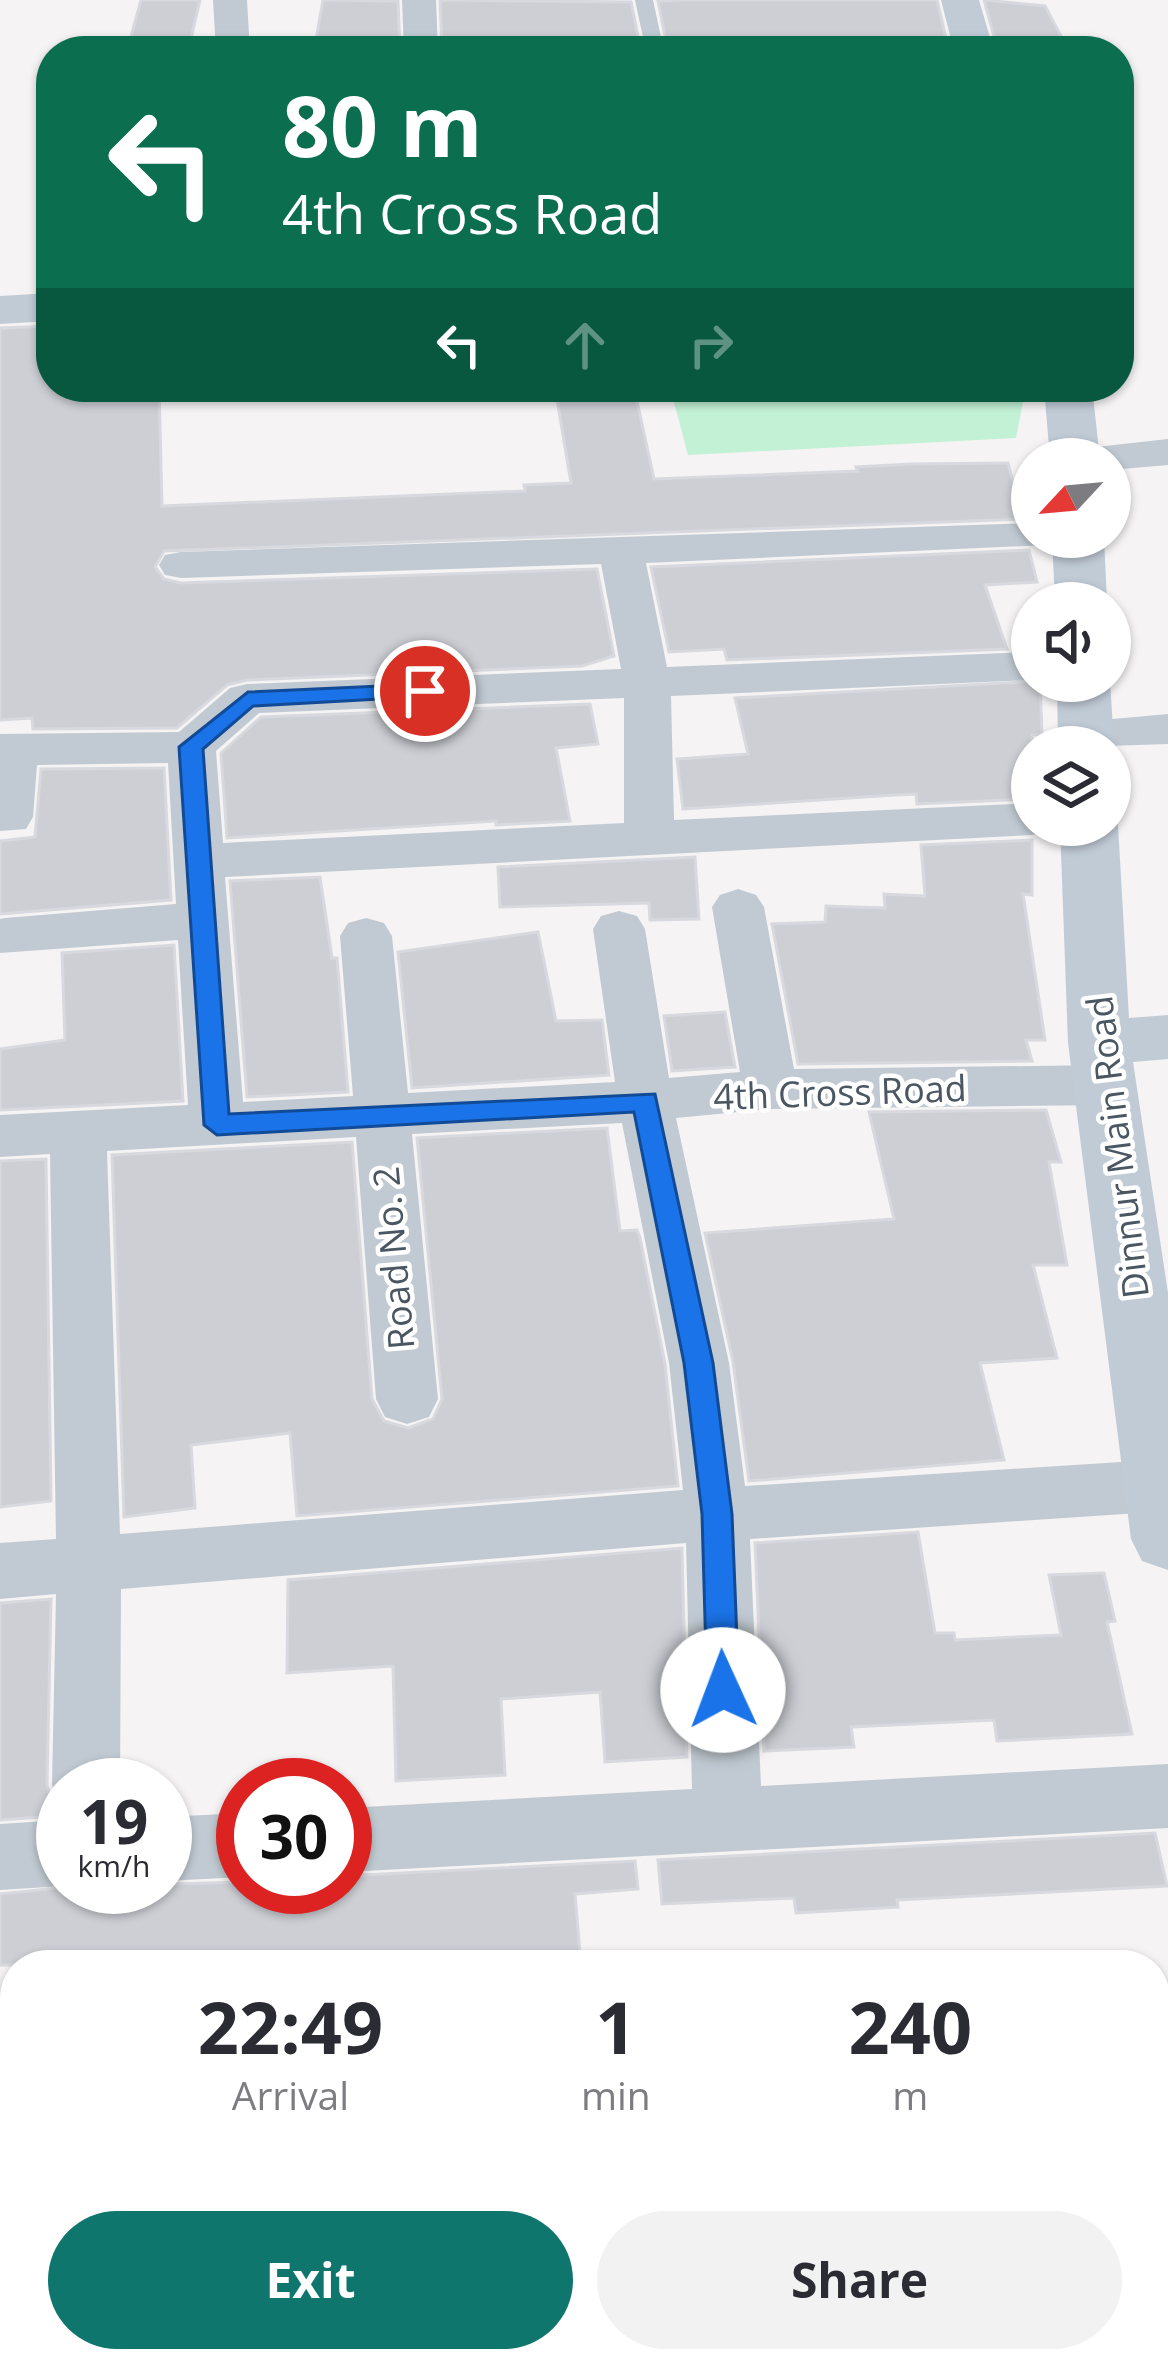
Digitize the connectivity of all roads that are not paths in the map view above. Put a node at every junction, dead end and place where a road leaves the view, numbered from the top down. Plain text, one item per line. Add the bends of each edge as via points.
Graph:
1 (230, 0) edge
2 (419, 0) edge
3 (644, 0) edge
4 (960, 0) edge
5 (232, 36) edge
6 (420, 36) edge
7 (652, 36) edge
8 (970, 36) edge
9 (36, 308) edge
10 (0, 310) edge
11 (1069, 402) edge
12 (1073, 438) edge
13 (1168, 452) edge
14 (1131, 455) edge
15 (1011, 537) edge
16 (621, 550) junction
17 (181, 565) dead end
18 (1011, 667) edge
19 (647, 682) junction
20 (1085, 721) edge
21 (1168, 729) edge
22 (191, 747) junction
23 (7, 750) edge
24 (8, 817) dead end
25 (1011, 820) edge
26 (649, 838) junction
27 (1090, 846) edge
28 (199, 861) junction
29 (738, 907) dead end
30 (202, 920) junction
31 (619, 929) dead end
32 (5, 936) dead end
33 (366, 936) dead end
34 (1168, 1000) edge
35 (1168, 1036) edge
36 (1101, 1045) junction
37 (770, 1089) junction
38 (645, 1101) junction
39 (380, 1116) junction
40 (217, 1125) junction
41 (78, 1132) junction
42 (0, 1136) edge
43 (1149, 1263) edge
44 (406, 1399) dead end
45 (1165, 1503) edge
46 (717, 1514) junction
47 (89, 1562) junction
48 (0, 1571) edge
49 (86, 1758) edge
50 (1168, 1796) edge
51 (728, 1822) junction
52 (372, 1839) edge
53 (36, 1855) edge
54 (0, 1857) edge

1 - 5 street
2 - 6 street
3 - 7 lane
4 - 8 main road
9 - 10 main road
11 - 12 main road
13 - 14 street
15 - 16 street
16 - 17 street
16 - 19 street
18 - 19 street
19 - 22 street via 248,699
19 - 26 street
20 - 21 street
22 - 23 street
22 - 28 street
23 - 24 street
25 - 26 street
26 - 28 street
27 - 36 main road, Dinnur Main Road
28 - 30 street
29 - 37 street
30 - 32 street
30 - 40 street
31 - 38 street
33 - 39 street, Road No. 2
34 - 36 main road
35 - 36 main road
36 - 37 street, 4th Cross Road
36 - 43 main road, Dinnur Main Road
37 - 38 street, 4th Cross Road
38 - 39 street, 4th Cross Road
38 - 46 street via 699,1363
39 - 40 street, 4th Cross Road
39 - 44 street, Road No. 2
40 - 41 street, 4th Cross Road
41 - 42 street, 4th Cross Road
41 - 47 street
43 - 45 main road, Dinnur Main Road
45 - 46 street
46 - 47 street
46 - 51 street
47 - 48 street
47 - 49 street
50 - 51 street
51 - 52 street
53 - 54 street

